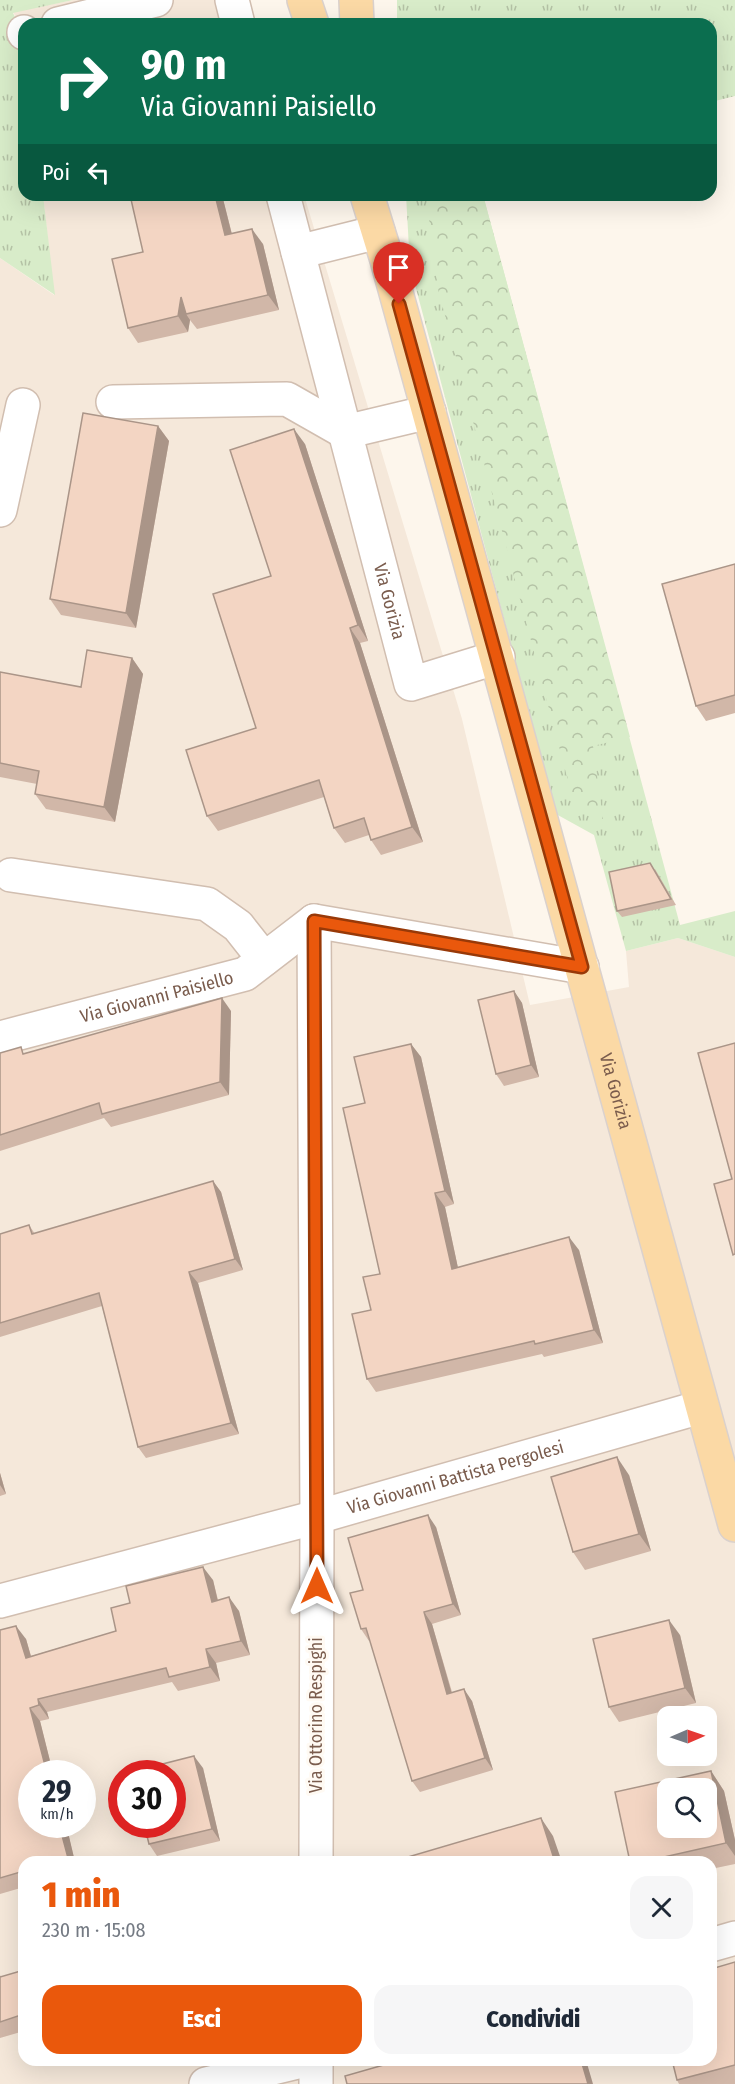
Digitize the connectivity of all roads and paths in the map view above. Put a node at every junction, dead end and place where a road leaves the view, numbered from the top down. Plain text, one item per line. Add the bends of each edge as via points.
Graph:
1 (156, 0) edge
2 (232, 0) edge
3 (304, 0) edge
4 (356, 0) edge
5 (82, 18) edge
6 (236, 18) edge
7 (310, 18) edge
8 (357, 18) edge
9 (285, 201) edge
10 (369, 201) edge
11 (379, 201) edge
12 (383, 246) junction
13 (298, 252) junction
14 (113, 402) dead end
15 (23, 405) dead end
16 (429, 412) junction
17 (345, 432) junction
18 (0, 510) edge
19 (498, 657) junction
20 (10, 875) dead end
21 (314, 921) junction
22 (264, 959) junction
23 (582, 967) junction
24 (0, 1038) edge
25 (701, 1407) junction
26 (317, 1517) junction
27 (735, 1525) edge
28 (0, 1601) edge
29 (316, 1856) edge
30 (735, 1938) edge
31 (717, 1943) edge
32 (281, 2066) edge
33 (316, 2066) edge
34 (206, 2084) edge
35 (316, 2084) edge

1 - 5 street
2 - 6 street
3 - 7 main road
4 - 8 main road
9 - 13 street, Via Gorizia
10 - 12 main road, Via Gorizia
11 - 12 main road, Via Gorizia
12 - 13 street
12 - 16 main road, Via Gorizia
13 - 17 street, Via Gorizia
14 - 17 street via 287,399
15 - 18 street
16 - 17 street
16 - 19 main road, Via Gorizia
17 - 19 street, Via Gorizia via 411,684
19 - 23 main road, Via Gorizia
20 - 22 street via 207,904 238,926
21 - 22 street, Via Giovanni Paisiello
21 - 23 street
21 - 26 street, Via Ottorino Respighi
22 - 24 street, Via Giovanni Paisiello via 245,974
23 - 25 main road, Via Gorizia
25 - 26 street, Via Giovanni Battista Pergolesi
25 - 27 main road, Via Gorizia
26 - 28 street, Via Giovanni Battista Pergolesi
26 - 29 street, Via Ottorino Respighi
30 - 31 street
32 - 34 street
33 - 35 street

